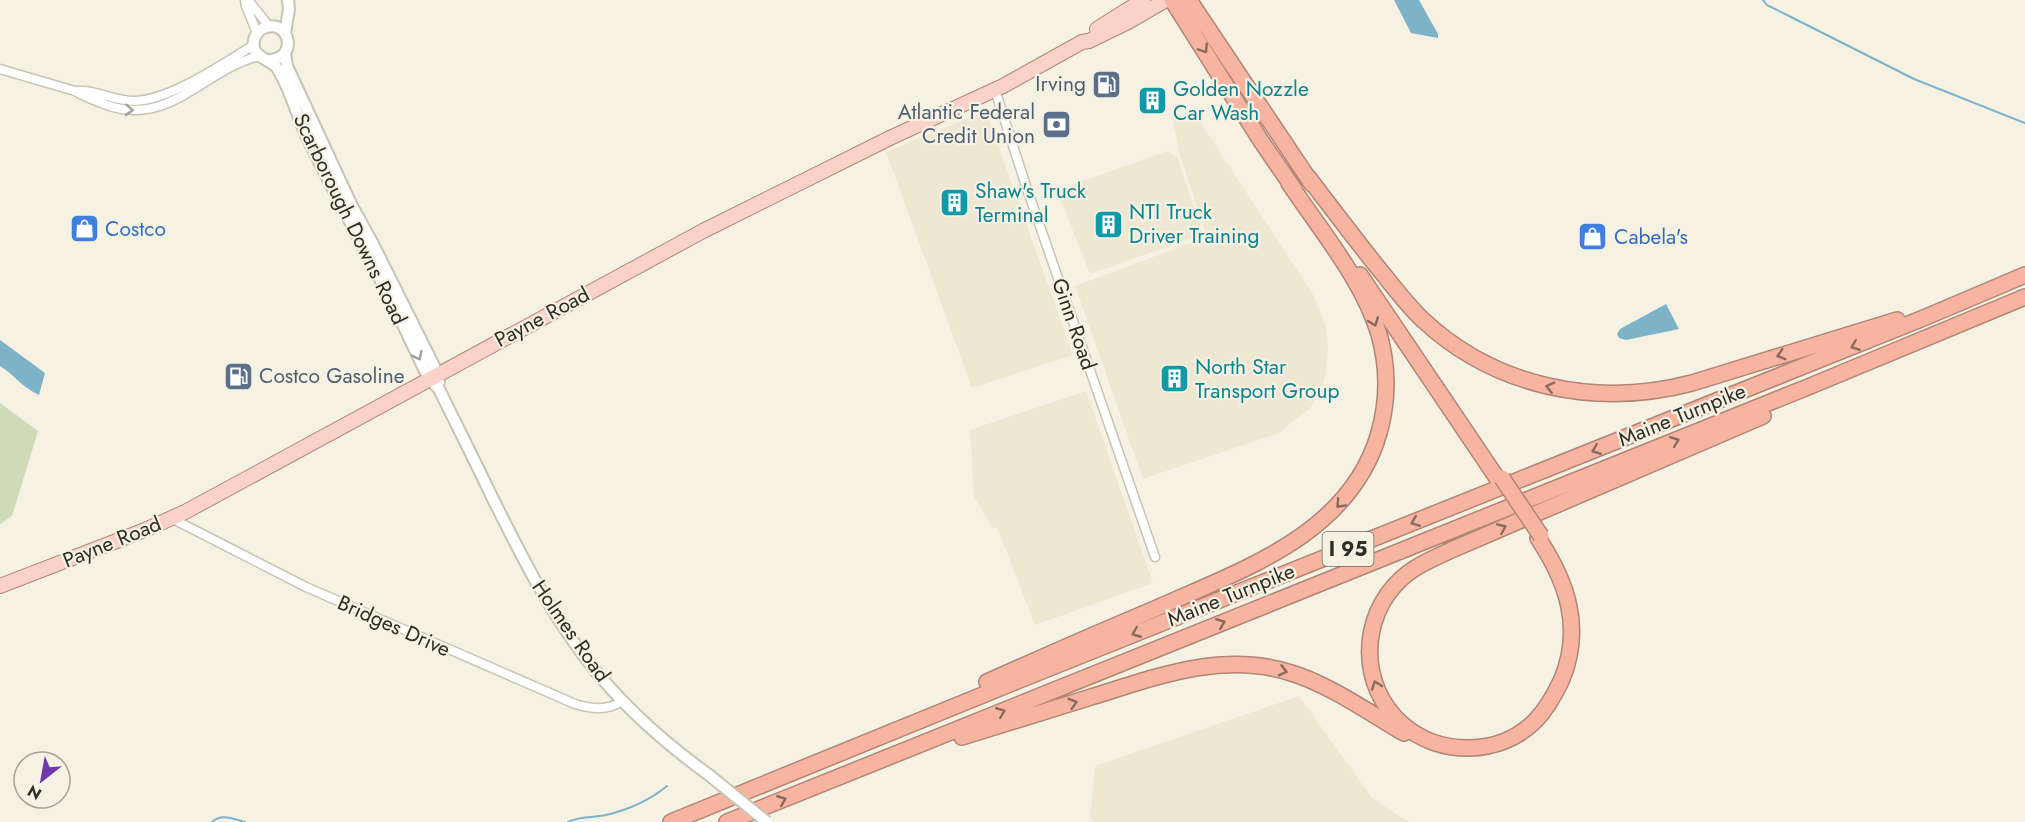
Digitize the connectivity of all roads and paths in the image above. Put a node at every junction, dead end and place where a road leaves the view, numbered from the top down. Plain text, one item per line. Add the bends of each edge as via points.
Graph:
1 (247, 0) edge
2 (287, 0) edge
3 (1143, 0) edge
4 (1166, 0) edge
5 (1172, 0) edge
6 (1189, 0) edge
7 (272, 26) junction
8 (257, 33) junction
9 (285, 33) junction
10 (1082, 42) junction
11 (254, 45) junction
12 (285, 54) junction
13 (264, 58) junction
14 (0, 69) edge
15 (995, 90) junction
16 (75, 91) junction
17 (1308, 177) junction
18 (1289, 183) junction
19 (2025, 275) edge
20 (1977, 296) junction
21 (2025, 297) edge
22 (435, 380) junction
23 (1808, 387) junction
24 (1501, 480) junction
25 (171, 518) junction
26 (1539, 537) junction
27 (1155, 557) dead end
28 (0, 586) edge
29 (622, 700) junction
30 (825, 760) junction
31 (876, 762) junction
32 (671, 822) edge
33 (727, 822) edge
34 (767, 822) edge

1 - 7 street
1 - 8 street
2 - 7 street
2 - 9 street
3 - 10 main road, Payne Road
4 - 10 main road, Payne Road
5 -> 18 highway
6 - 17 highway
7 - 8 street
7 - 9 street
8 - 11 street
9 - 12 street
10 - 15 main road, Payne Road
11 - 13 street
11 - 16 street via 200,77 150,99 126,100
12 - 13 street via 275,60
12 - 22 street, Scarborough Downs Road via 335,171
16 -> 13 street via 121,110 152,109 181,97 232,66
13 -> 22 street, Scarborough Downs Road via 279,72 319,163
14 - 16 street
15 - 22 main road, Payne Road via 703,231
15 - 27 street, Ginn Road
20 -> 17 highway via 1677,387 1632,394 1572,392 1493,368 1435,331 1400,295
17 - 24 highway
18 - 24 highway via 1376,297
18 -> 30 highway via 1357,286 1373,319 1383,354 1386,389 1381,425 1369,460 1351,491 1312,529 1259,562 931,707
19 - 20 highway, Maine Turnpike / I 95
20 -> 30 highway, Maine Turnpike / I 95
21 - 23 highway, Maine Turnpike / I 95
22 - 25 main road, Payne Road
22 - 29 street, Holmes Road via 539,588 585,658
26 -> 23 highway via 1564,586 1571,622 1567,667 1547,707 1521,733 1487,747 1451,747 1418,735 1402,724 1380,696 1370,661 1369,643 1379,609 1401,579 1449,552 1791,404
31 -> 23 highway, Maine Turnpike / I 95
24 - 26 highway, bridge
25 - 28 main road, Payne Road
25 - 29 street, Bridges Drive via 306,587 574,704 606,708
31 -> 26 highway via 1164,675 1234,664 1271,668 1305,678 1442,750 1478,753 1496,749 1520,738 1541,721 1561,691 1572,656 1572,602 1561,568
29 - 34 street, Holmes Road, bridge via 659,737
30 - 32 highway, Maine Turnpike / I 95
33 -> 31 highway, Maine Turnpike / I 95

